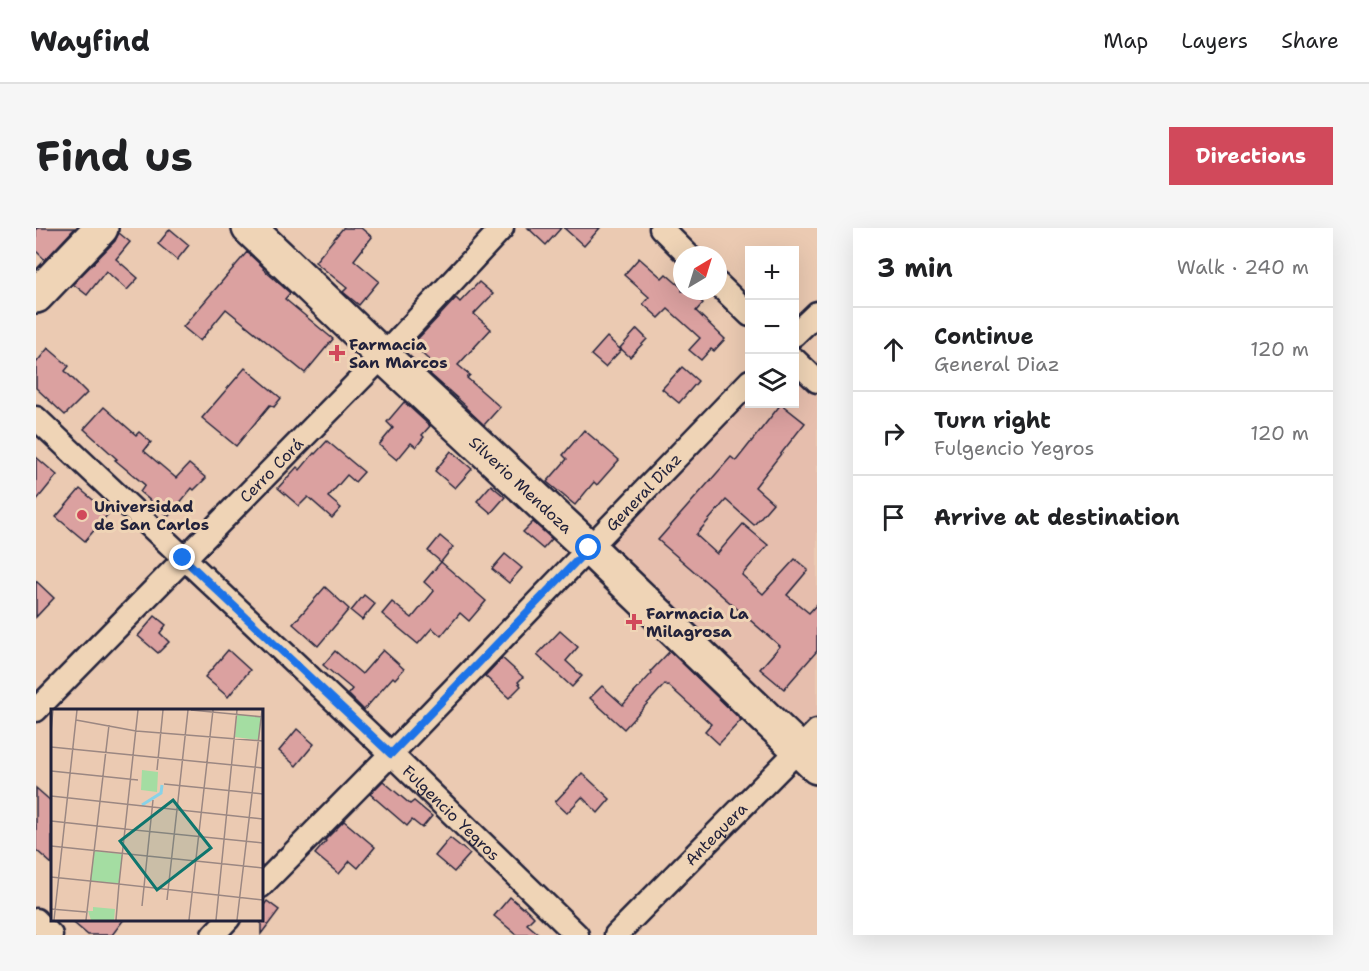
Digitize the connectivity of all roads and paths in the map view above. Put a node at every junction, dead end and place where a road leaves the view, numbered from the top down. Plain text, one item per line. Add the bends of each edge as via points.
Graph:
1 (102, 228) edge
2 (249, 228) edge
3 (502, 228) edge
4 (661, 228) edge
5 (679, 246) edge
6 (727, 293) edge
7 (36, 296) edge
8 (745, 310) edge
9 (817, 313) edge
10 (799, 331) edge
11 (383, 356) junction
12 (799, 363) edge
13 (817, 381) edge
14 (745, 386) edge
15 (36, 418) edge
16 (589, 548) junction
17 (183, 558) junction
18 (36, 710) edge
19 (811, 749) edge
20 (391, 754) junction
21 (262, 885) edge
22 (36, 920) edge
23 (227, 920) edge
24 (51, 935) edge
25 (213, 935) edge
26 (577, 935) edge
27 (616, 935) edge

1 - 7 highway
2 - 11 highway, Silverio Mendoza
3 - 11 street, Cerro Corá
4 - 5 street
6 - 8 street
9 - 10 street
11 - 16 highway, Silverio Mendoza
11 - 17 street, Cerro Corá
12 - 13 street
14 - 16 street, General Diaz
15 - 17 street, Fulgencio Yegros
16 - 19 highway, Silverio Mendoza
16 - 20 street, General Diaz
17 - 18 street, Cerro Corá
17 - 20 street, Fulgencio Yegros
19 - 27 street, Antequera
20 - 21 street, General Diaz
20 - 26 street, Fulgencio Yegros
22 - 24 street
23 - 25 street

